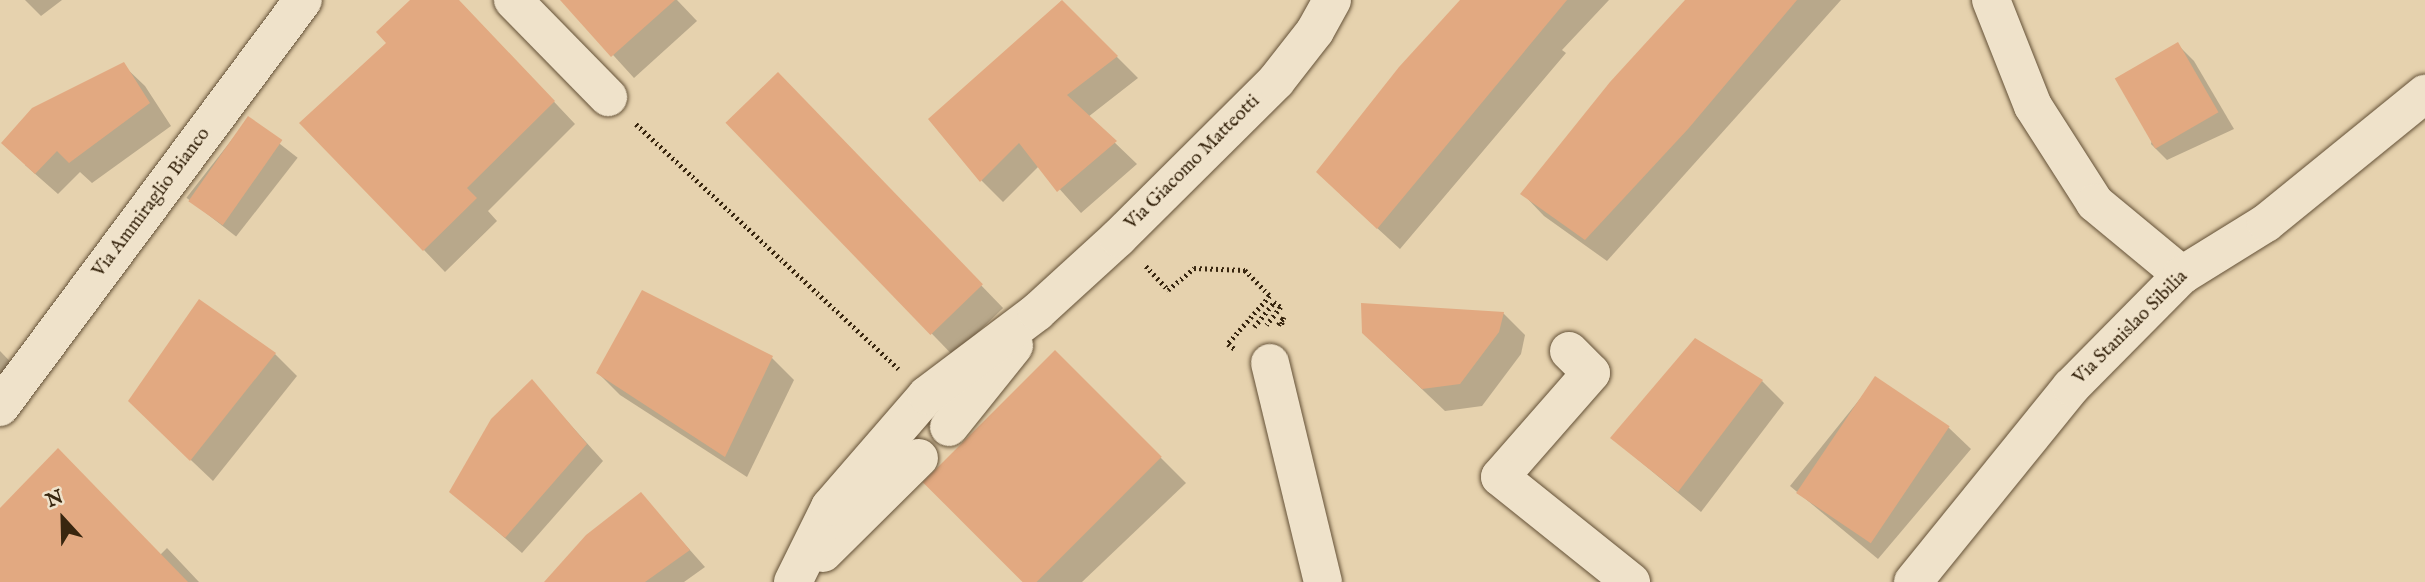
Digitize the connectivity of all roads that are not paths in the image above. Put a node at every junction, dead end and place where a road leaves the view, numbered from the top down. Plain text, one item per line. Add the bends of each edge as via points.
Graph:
1 (303, 0) edge
2 (513, 0) edge
3 (1332, 0) edge
4 (1991, 0) edge
5 (2425, 94) edge
6 (608, 97) road end
7 (2182, 275) junction
8 (1037, 312) junction
9 (1262, 341) road end
10 (1569, 351) dead end
11 (0, 407) edge
12 (949, 427) dead end
13 (919, 458) dead end
14 (793, 582) edge
15 (800, 582) edge
16 (1323, 582) edge
17 (1631, 582) edge
18 (1913, 582) edge

1 - 11 street, Via Ammiraglio Bianco
2 - 6 street
3 - 8 street, Via Giacomo Matteotti via 1315,31 1276,81
4 - 7 street via 2033,106 2095,203
5 - 7 street, Via Stanislao Sibilia via 2266,223
7 - 18 street, Via Stanislao Sibilia via 2071,387
8 - 12 street, Via Giacomo Matteotti via 1002,364
8 - 14 street, Via Giacomo Matteotti via 927,396 830,506
9 - 16 street
10 - 17 street via 1591,373 1500,477
13 - 15 street via 841,531

